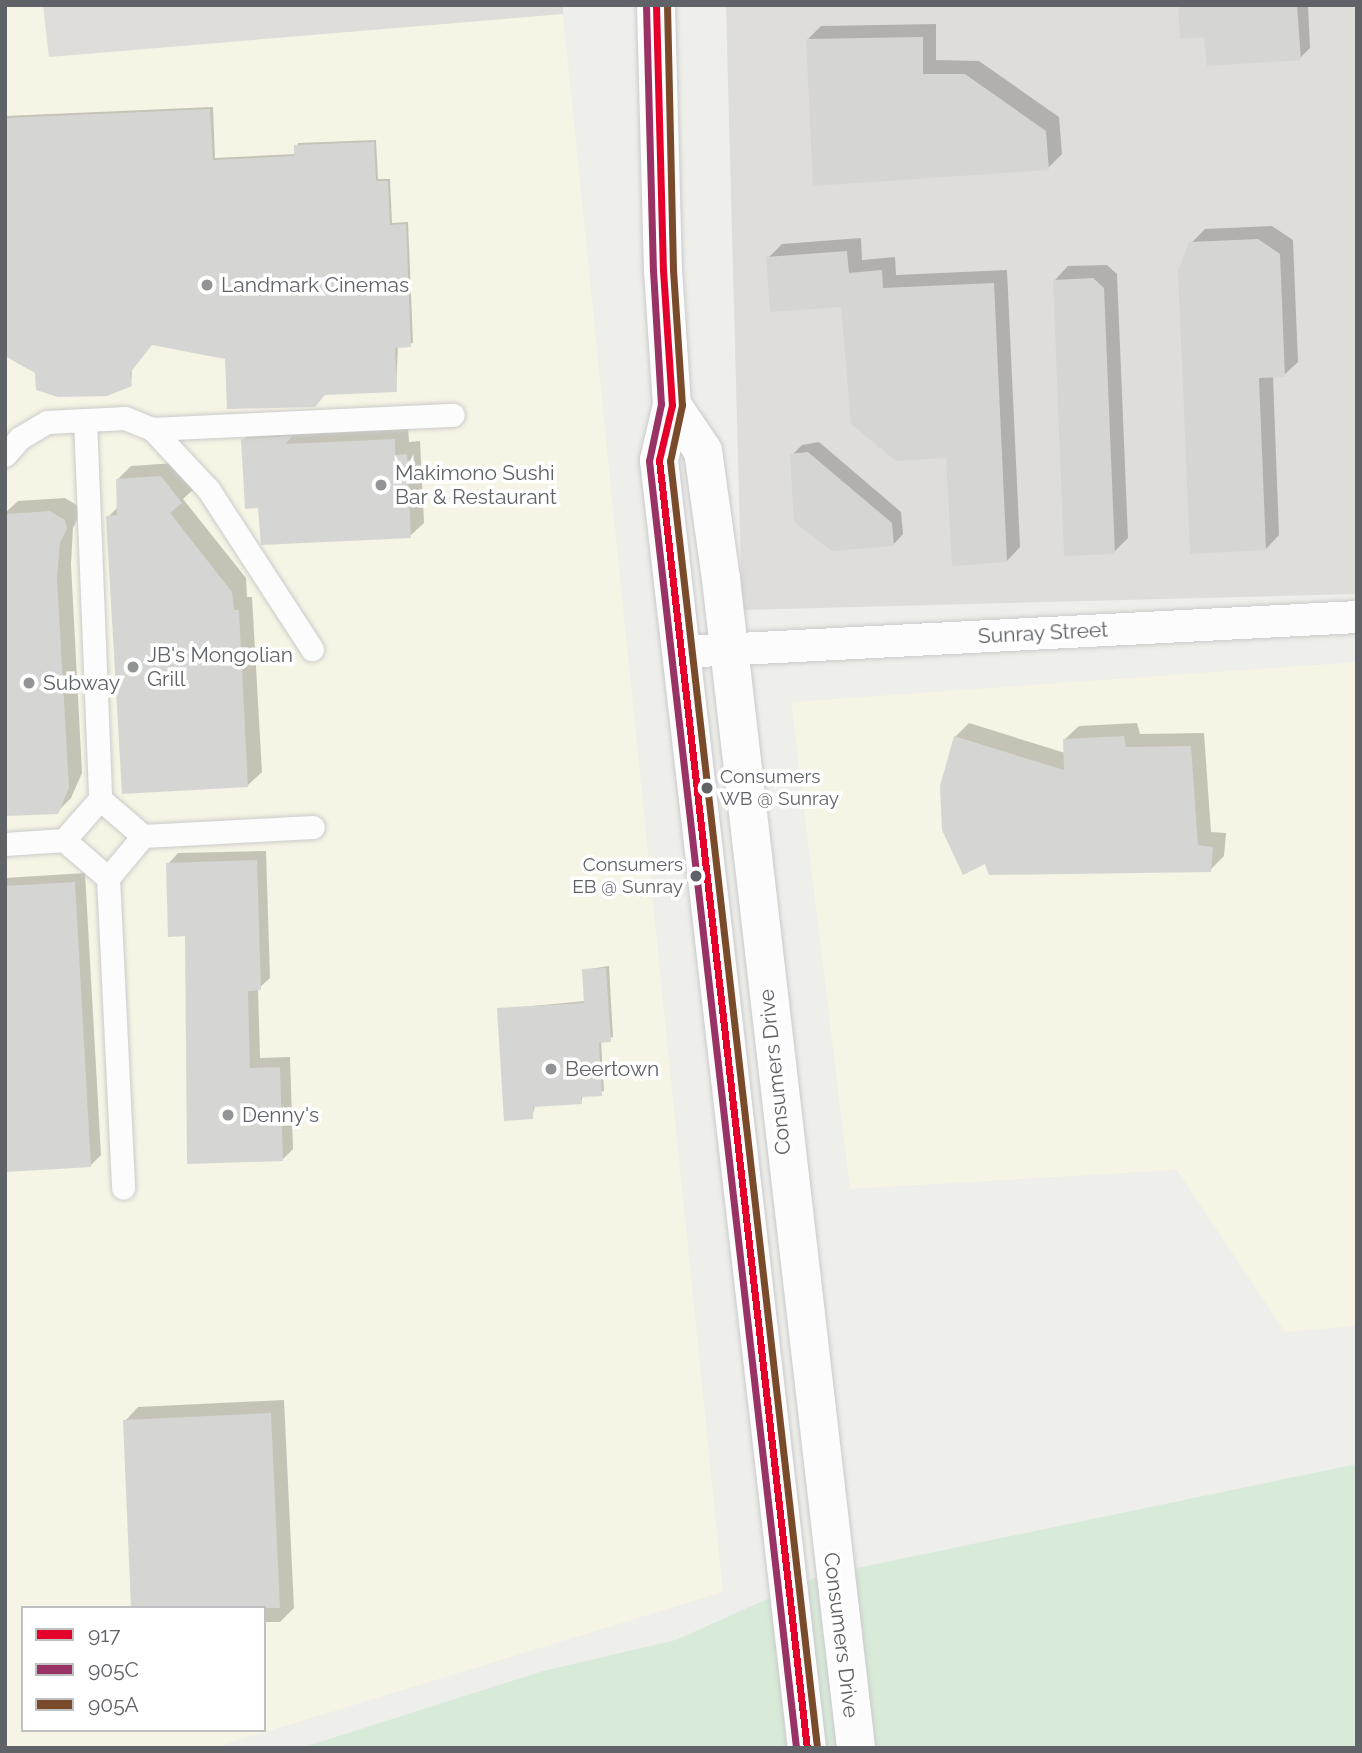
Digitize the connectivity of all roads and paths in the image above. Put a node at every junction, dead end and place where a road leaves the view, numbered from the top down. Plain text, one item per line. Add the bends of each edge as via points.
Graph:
1 (656, 5) edge
2 (671, 405) junction
3 (453, 415) dead end
4 (85, 420) junction
5 (152, 429) junction
6 (10, 444) edge
7 (1357, 617) edge
8 (312, 649) dead end
9 (730, 649) junction
10 (681, 652) junction
11 (100, 799) junction
12 (313, 827) dead end
13 (143, 836) junction
14 (64, 841) junction
15 (5, 844) edge
16 (108, 877) junction
17 (123, 1188) dead end
18 (807, 1748) edge
19 (856, 1748) edge

1 - 2 main road
2 - 9 main road, Consumers Drive via 703,451
2 - 10 main road via 659,460
3 - 5 street
4 - 5 street via 125,418
4 - 6 street via 47,422
4 - 11 street
5 - 8 street via 208,489
7 - 9 street, Sunray Street
9 - 10 street, Sunray Street
9 - 19 main road, Consumers Drive via 784,1154
10 - 18 main road
11 - 13 street
11 - 14 street
12 - 13 street
13 - 16 street
14 - 15 street
14 - 16 street
16 - 17 street

